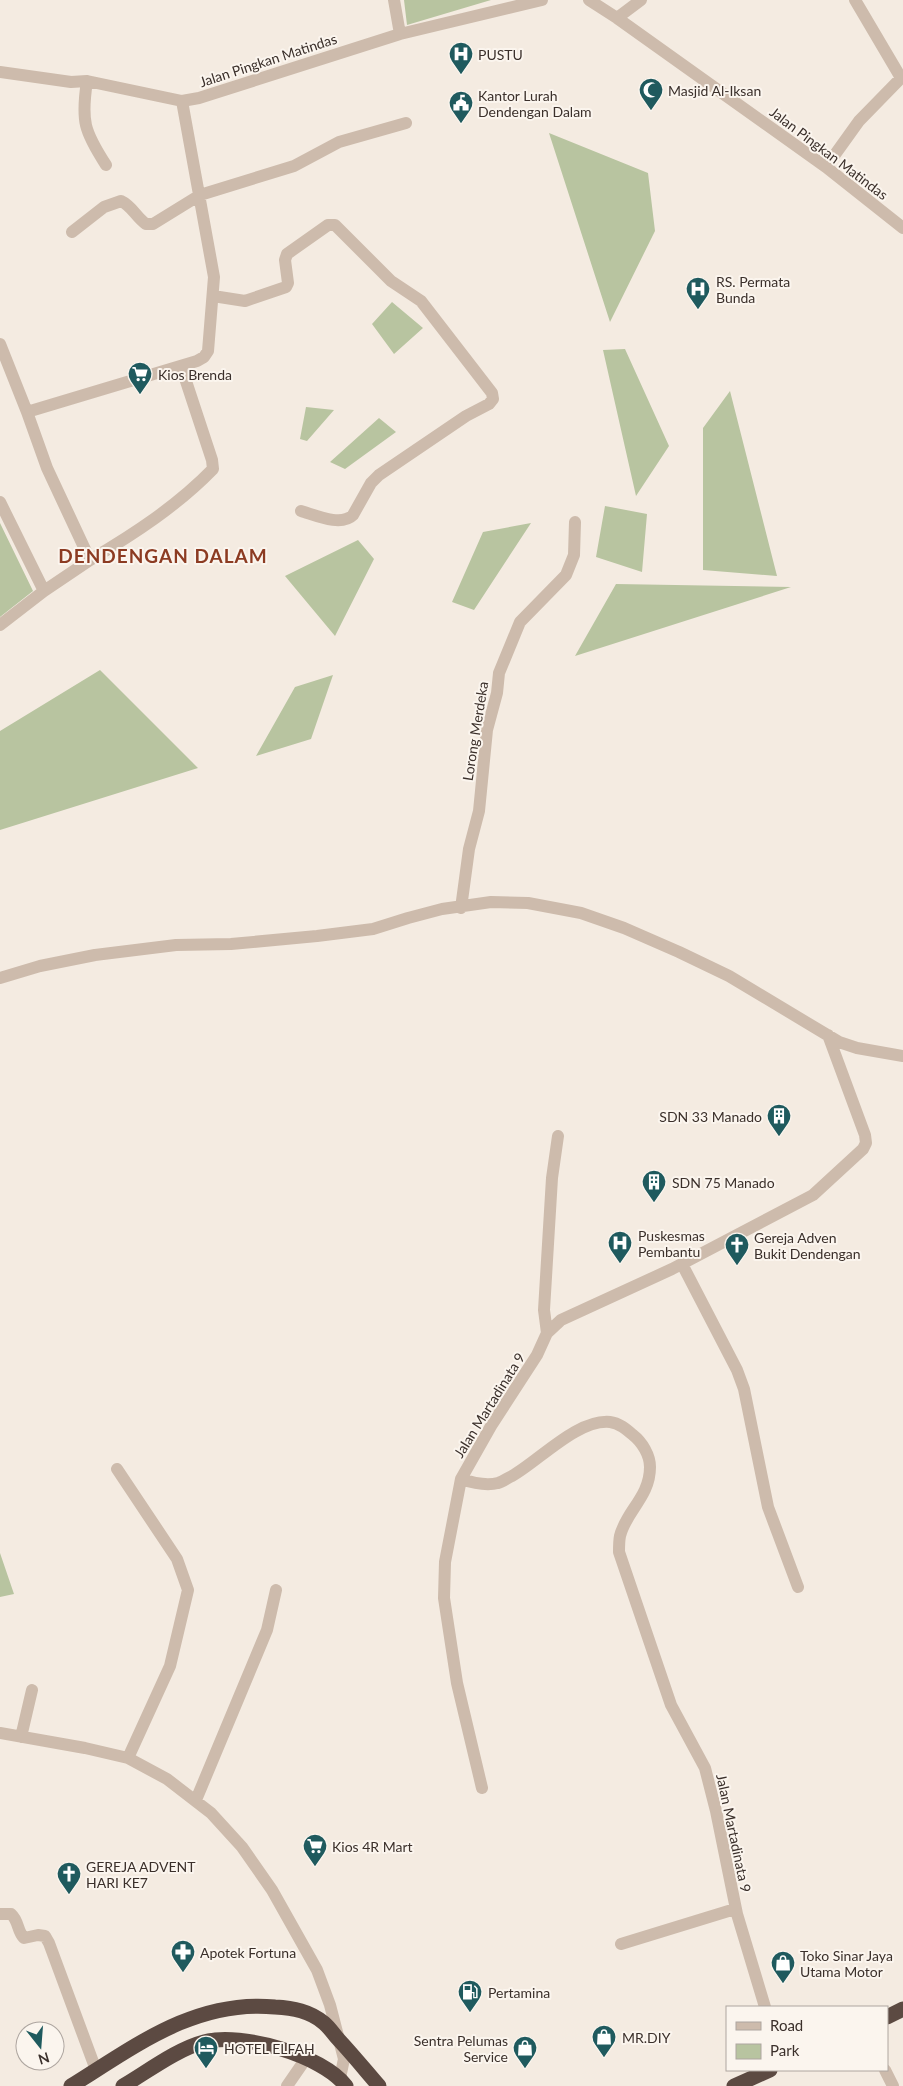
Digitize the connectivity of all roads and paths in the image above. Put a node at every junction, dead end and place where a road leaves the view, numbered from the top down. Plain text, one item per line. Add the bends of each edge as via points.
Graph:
1 (394, 0) edge
2 (542, 0) edge
3 (589, 0) edge
4 (641, 0) edge
5 (855, 0) edge
6 (617, 18) junction
7 (400, 34) junction
8 (0, 72) edge
9 (902, 77) edge
10 (87, 81) junction
11 (182, 100) junction
12 (406, 123) dead end
13 (106, 165) dead end
14 (826, 167) junction
15 (200, 195) junction
16 (903, 228) edge
17 (72, 232) dead end
18 (213, 296) junction
19 (0, 344) edge
20 (181, 366) junction
21 (26, 412) junction
22 (0, 502) edge
23 (301, 511) dead end
24 (575, 522) dead end
25 (90, 560) junction
26 (44, 591) junction
27 (0, 625) edge
28 (461, 908) junction
29 (0, 978) edge
30 (828, 1035) junction
31 (903, 1056) edge
32 (558, 1136) dead end
33 (682, 1264) junction
34 (547, 1333) junction
35 (117, 1469) dead end
36 (461, 1479) junction
37 (798, 1587) dead end
38 (276, 1590) dead end
39 (32, 1690) dead end
40 (0, 1733) edge
41 (21, 1737) junction
42 (128, 1758) junction
43 (482, 1788) dead end
44 (196, 1800) junction
45 (735, 1909) junction
46 (0, 1914) edge
47 (621, 1944) dead end
48 (765, 2006) edge
49 (903, 2008) edge
50 (888, 2016) edge
51 (340, 2041) junction
52 (307, 2057) junction
53 (96, 2070) junction
54 (768, 2071) edge
55 (885, 2071) edge
56 (343, 2082) edge
57 (71, 2086) edge
58 (123, 2086) edge
59 (287, 2086) edge
60 (379, 2086) edge
61 (734, 2086) edge
62 (893, 2086) edge

1 - 7 street
2 - 7 street, Jalan Pingkan Matindas
3 - 6 street, Jalan Pingkan Matindas
4 - 6 street
5 - 9 street
6 - 14 street, Jalan Pingkan Matindas
7 - 11 street, Jalan Pingkan Matindas via 212,94
8 - 10 street, Jalan Pingkan Matindas via 71,82
9 - 14 street via 859,121
10 - 11 street, Jalan Pingkan Matindas
10 - 13 street via 83,105 85,127
11 - 15 street
12 - 15 street via 339,142 294,166
14 - 16 street, Jalan Pingkan Matindas via 864,204
15 - 17 street via 153,224 139,220 128,204 112,202
15 - 18 street via 213,268
18 - 20 street via 208,351 204,357
18 - 23 street via 240,301 286,287 285,256 332,224 391,280 421,301 492,393 493,399 489,404 379,475 349,519
19 - 21 street
20 - 21 street
20 - 25 street via 213,469 145,527
21 - 25 street via 47,468
22 - 26 street
24 - 28 street, Lorong Merdeka via 574,555 566,575 520,622 499,672 487,730 479,811 469,849
25 - 26 street
26 - 27 street
28 - 29 street via 442,909 364,930 94,954
28 - 30 street via 490,902 528,903 581,913 624,928 729,976
30 - 31 street via 857,1048
30 - 33 street, Jalan Martadinata 9 via 865,1135 863,1149 813,1195
32 - 34 street via 552,1178 544,1310
33 - 34 street, Jalan Martadinata 9 via 561,1320
33 - 37 street via 744,1389 768,1507
34 - 36 street, Jalan Martadinata 9 via 537,1355
35 - 42 street via 177,1559 188,1590 170,1666
36 - 43 street via 448,1544 444,1598 457,1684
36 - 45 street, Jalan Martadinata 9 via 478,1484 499,1483 533,1463 562,1439 598,1422 612,1422 624,1428 646,1450 650,1466 648,1484 620,1536 619,1552 672,1705 704,1768
38 - 44 street via 267,1630
39 - 41 street
40 - 41 street
41 - 42 street
42 - 44 street via 168,1779
44 - 51 street via 242,1847 272,1890 317,1970
45 - 47 street
45 - 48 street, Jalan Martadinata 9
46 - 53 street via 11,1914 16,1918 24,1938 45,1936
49 - 50 highway
51 - 53 highway via 324,2023 303,2010 238,2006 162,2030
51 - 56 street via 344,2059
51 - 60 highway
52 - 56 highway
52 - 58 highway via 242,2040 204,2042 176,2054
52 - 59 street
53 - 57 highway
54 - 61 highway
55 - 62 street

